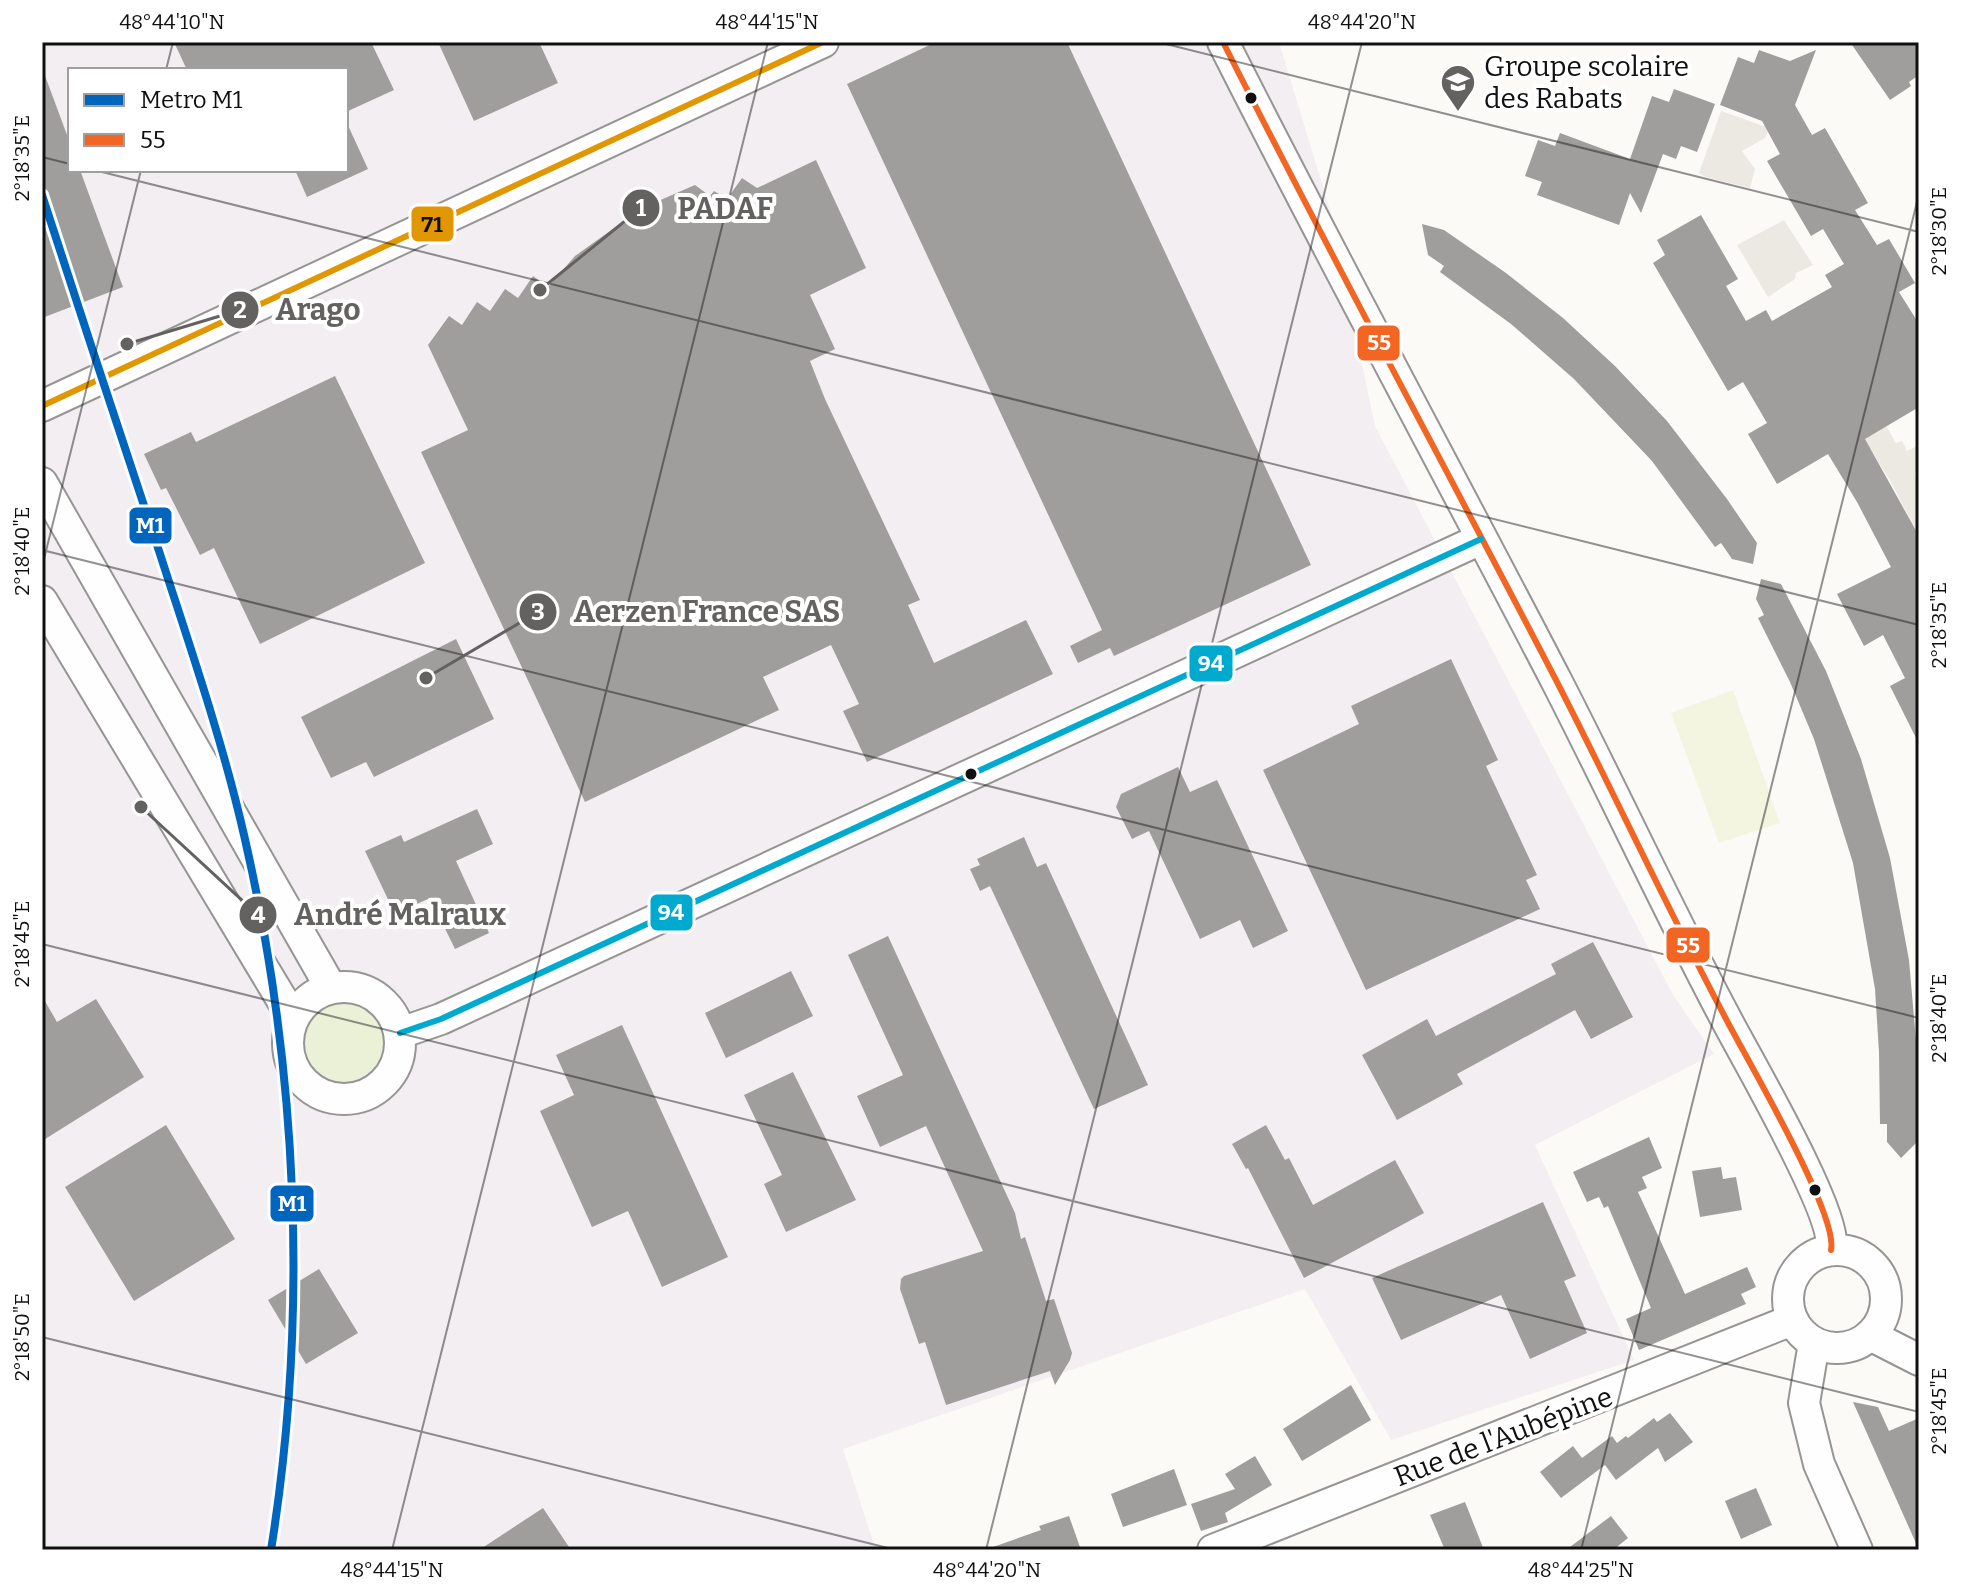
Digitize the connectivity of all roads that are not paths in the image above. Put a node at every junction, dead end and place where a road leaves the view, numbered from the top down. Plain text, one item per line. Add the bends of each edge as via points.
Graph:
1 (823, 42) edge
2 (1223, 42) edge
3 (42, 406) edge
4 (42, 483) edge
5 (1481, 539) junction
6 (42, 601) edge
7 (331, 988) junction
8 (293, 1018) junction
9 (400, 1033) junction
10 (1831, 1250) junction
11 (1792, 1320) junction
12 (1870, 1335) junction
13 (1814, 1343) junction
14 (1919, 1360) edge
15 (1213, 1550) edge
16 (1857, 1550) edge

1 - 3 street
2 - 5 street
4 - 7 street
5 - 9 street via 441,1019
5 - 10 street via 1774,1107 1823,1209 1834,1239
6 - 8 street
7 - 8 street via 302,1004
7 - 9 street via 349,986 375,996 393,1015
8 - 9 street via 289,1056 297,1074 310,1088 346,1100 382,1086 400,1052
10 - 11 street via 1803,1262 1794,1275 1788,1290
10 - 12 street via 1861,1256 1882,1278 1885,1309
11 - 13 street
11 - 15 street, Rue de l'Aubépine
12 - 13 street via 1844,1348
12 - 14 street
13 - 16 street via 1804,1403 1819,1464

